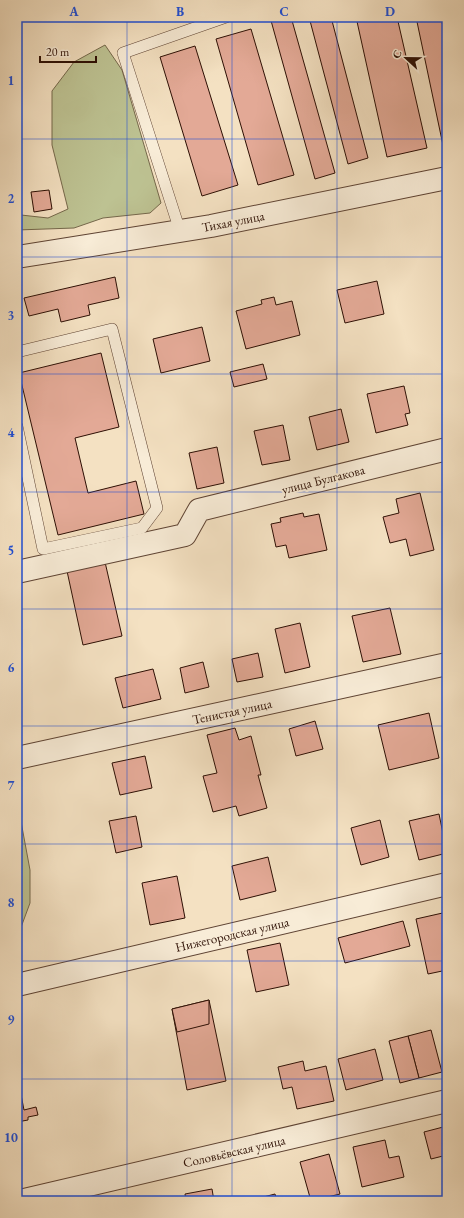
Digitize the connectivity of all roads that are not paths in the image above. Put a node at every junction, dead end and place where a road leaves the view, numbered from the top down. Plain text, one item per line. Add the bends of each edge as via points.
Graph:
1 (226, 17) edge
2 (447, 178) edge
3 (180, 231) junction
4 (17, 257) edge
5 (17, 352) edge
6 (17, 426) edge
7 (447, 449) edge
8 (17, 572) edge
9 (447, 664) edge
10 (17, 758) edge
11 (447, 884) edge
12 (17, 985) edge
13 (447, 1101) edge
14 (20, 1201) edge

1 - 3 lane via 123,53
2 - 3 street, Тихая улица
3 - 4 street, Тихая улица
5 - 6 lane via 112,329 156,508 142,528 43,549
7 - 8 street, улица Булгакова via 199,510 185,535
9 - 10 street, Тенистая улица
11 - 12 street, Нижегородская улица
13 - 14 street, Соловьёвская улица

